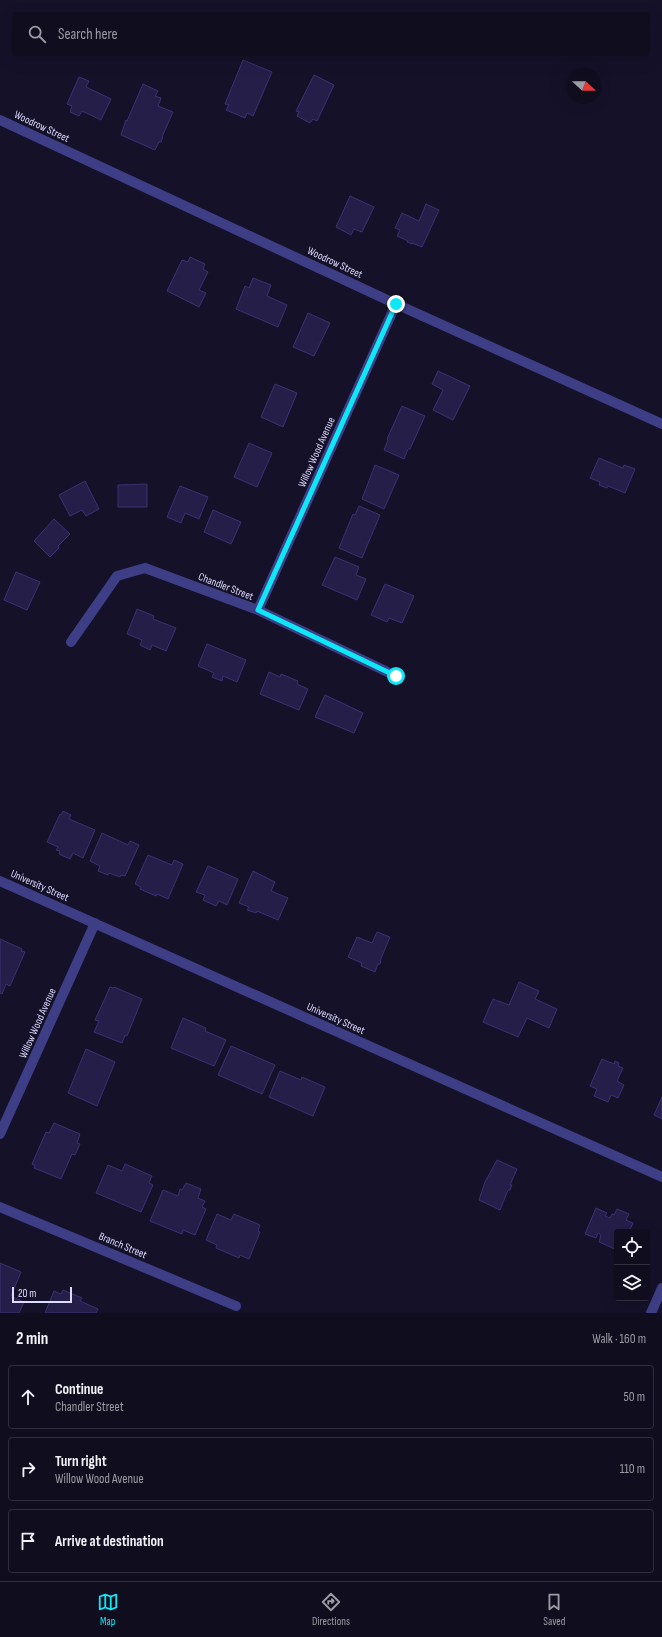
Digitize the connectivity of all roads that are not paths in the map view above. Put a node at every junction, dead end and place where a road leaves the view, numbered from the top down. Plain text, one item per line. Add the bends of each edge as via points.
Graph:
1 (0, 120) edge
2 (396, 304) junction
3 (662, 424) edge
4 (258, 610) junction
5 (71, 642) dead end
6 (396, 676) dead end
7 (0, 881) edge
8 (95, 923) junction
9 (0, 1134) edge
10 (662, 1177) edge
11 (0, 1207) edge
12 (662, 1288) edge
13 (236, 1306) dead end
14 (651, 1313) edge

1 - 2 street, Woodrow Street
2 - 3 street, Woodrow Street
2 - 4 street, Willow Wood Avenue
4 - 5 street, Chandler Street via 145,568 117,576
4 - 6 street, Chandler Street
7 - 8 street, University Street
8 - 9 street, Willow Wood Avenue
8 - 10 street, University Street
11 - 13 street, Branch Street
12 - 14 street

